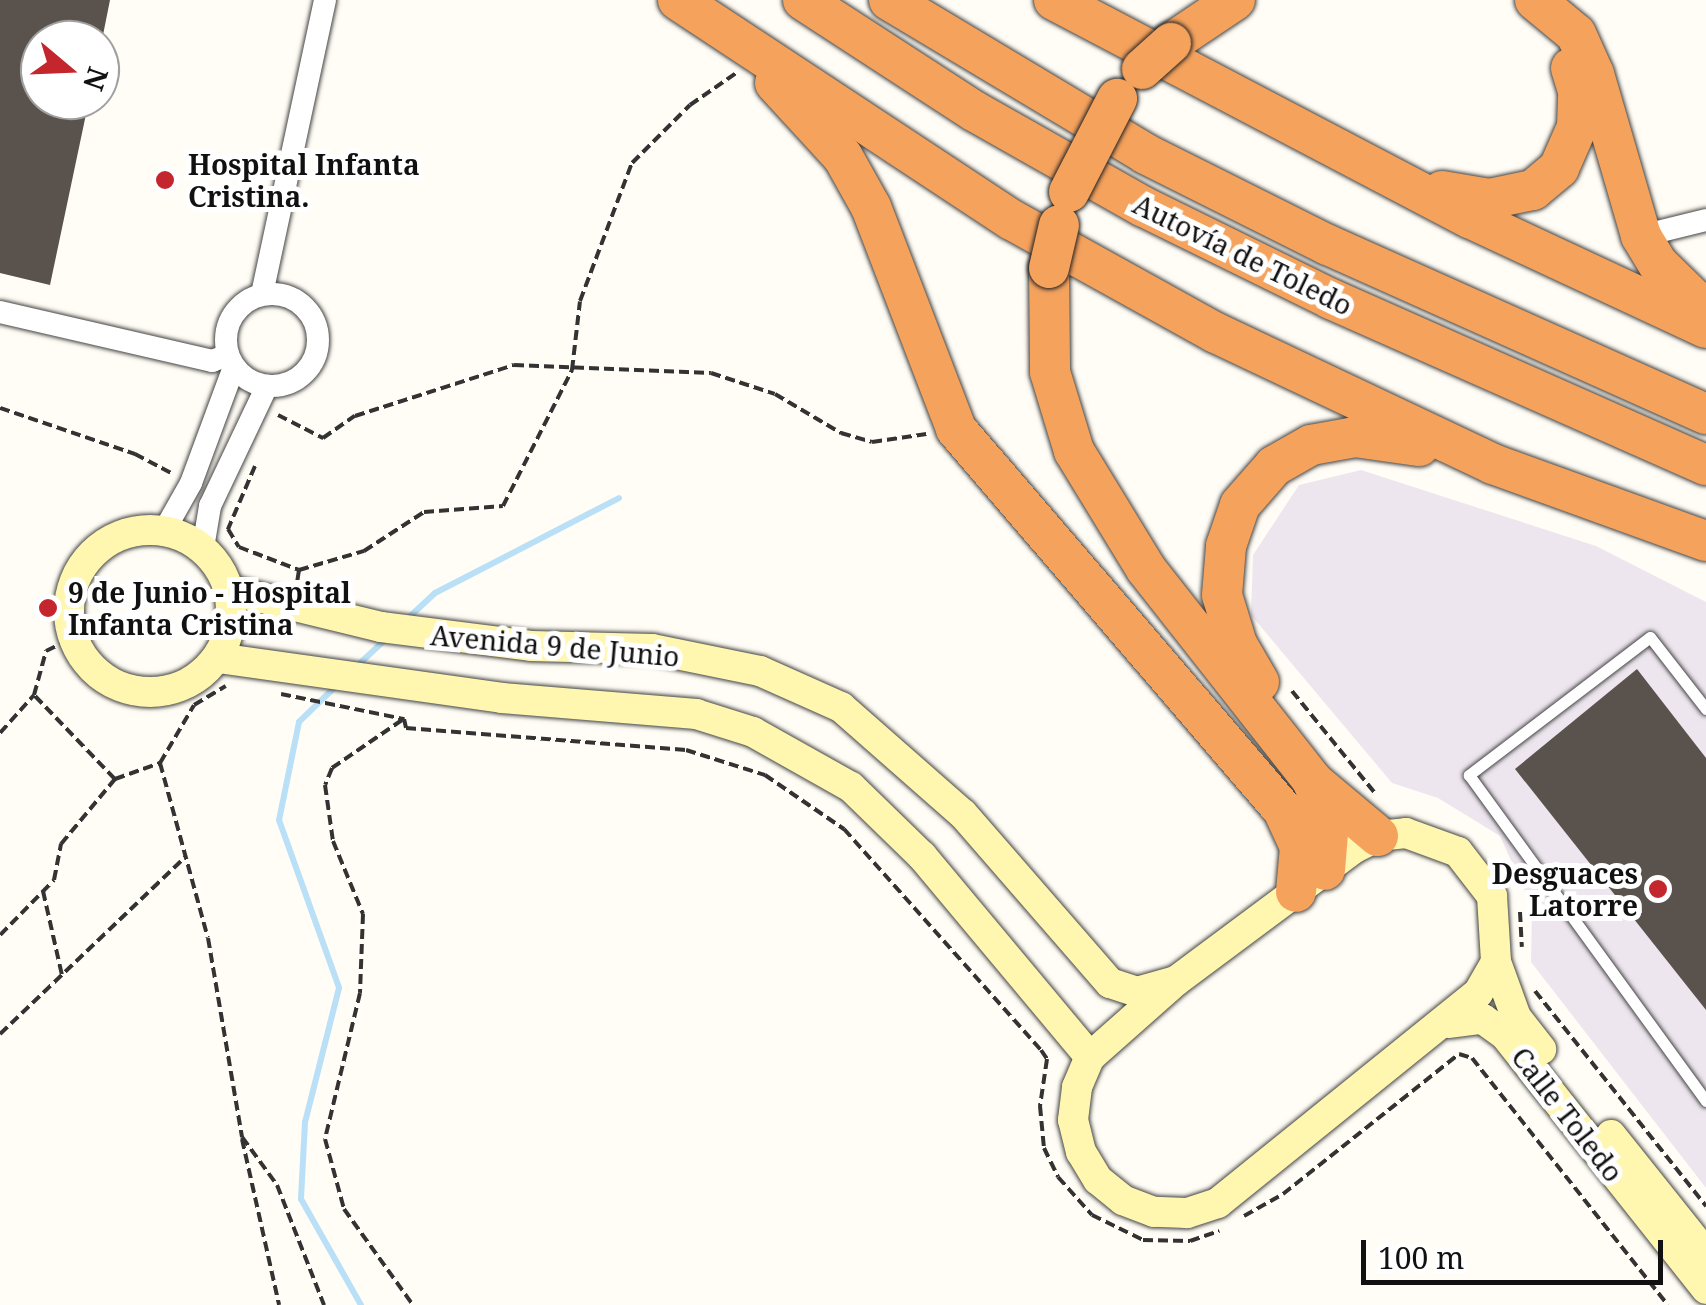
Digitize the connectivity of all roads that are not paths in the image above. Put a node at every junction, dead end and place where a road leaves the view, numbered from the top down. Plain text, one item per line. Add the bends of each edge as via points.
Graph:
1 (325, 0) edge
2 (678, 0) edge
3 (803, 0) edge
4 (889, 0) edge
5 (1054, 0) edge
6 (1235, 0) edge
7 (1536, 1) edge
8 (738, 55) junction
9 (1390, 171) junction
10 (1706, 220) edge
11 (1641, 236) junction
12 (262, 294) junction
13 (0, 298) edge
14 (1706, 311) edge
15 (0, 312) edge
16 (1706, 328) edge
17 (229, 354) junction
18 (267, 386) junction
19 (1706, 414) edge
20 (1493, 464) junction
21 (1706, 465) edge
22 (164, 530) junction
23 (1706, 541) edge
24 (203, 548) junction
25 (229, 590) junction
26 (218, 658) junction
27 (1706, 709) edge
28 (1309, 775) junction
29 (1378, 836) junction
30 (1310, 881) junction
31 (1496, 962) junction
32 (1176, 981) junction
33 (1448, 1023) junction
34 (1090, 1057) junction
35 (1706, 1101) edge
36 (1706, 1254) edge
37 (1706, 1289) edge

1 - 12 street
2 - 8 highway
3 - 21 highway, Autovía de Toledo via 974,111 1144,207 1331,299
4 - 19 highway, Autovía de Toledo via 1146,154
5 - 9 highway
6 - 28 highway, bridge via 1143,70 1064,208 1050,268 1050,372 1074,451 1146,569
7 - 9 highway via 1578,92 1576,127 1559,168 1533,190 1489,199 1454,195
7 - 11 highway via 1576,34 1594,74
8 - 20 highway via 1216,333
8 - 30 highway via 843,157 898,266 956,429 1283,810
9 - 16 highway via 1470,218
10 - 11 street
11 - 14 highway via 1658,264
12 - 17 street via 236,310
12 - 18 street via 303,306 317,330 306,371
13 - 17 street
15 - 17 street via 212,360
17 - 18 street
17 - 22 street via 191,483
18 - 24 street via 210,506
20 - 23 highway
20 - 28 highway via 1401,440 1355,437 1311,445 1274,466 1240,506 1226,546 1222,595 1237,644
22 - 24 main road
22 - 26 main road via 120,536 84,563 69,605 73,638 85,660 126,690 177,689
24 - 25 main road
25 - 26 main road via 229,633
25 - 32 main road, Avenida 9 de Junio via 381,627 532,646 652,650 760,670 841,706 963,814 1110,984 1137,992
26 - 34 main road, Avenida 9 de Junio via 358,680 696,714 753,732 851,787 922,856
27 - 35 lane via 1650,637 1469,775
28 - 29 highway
28 - 30 highway via 1328,820
29 - 30 main road
29 - 31 main road, Calle Toledo via 1434,838 1479,872 1498,924
30 - 32 main road
31 - 33 main road
31 - 36 main road, Calle Toledo via 1516,1016
32 - 34 main road
33 - 34 main road via 1218,1203 1187,1213 1154,1212 1098,1180 1081,1152 1074,1120 1076,1087
33 - 37 main road, Calle Toledo via 1483,1019 1506,1035

